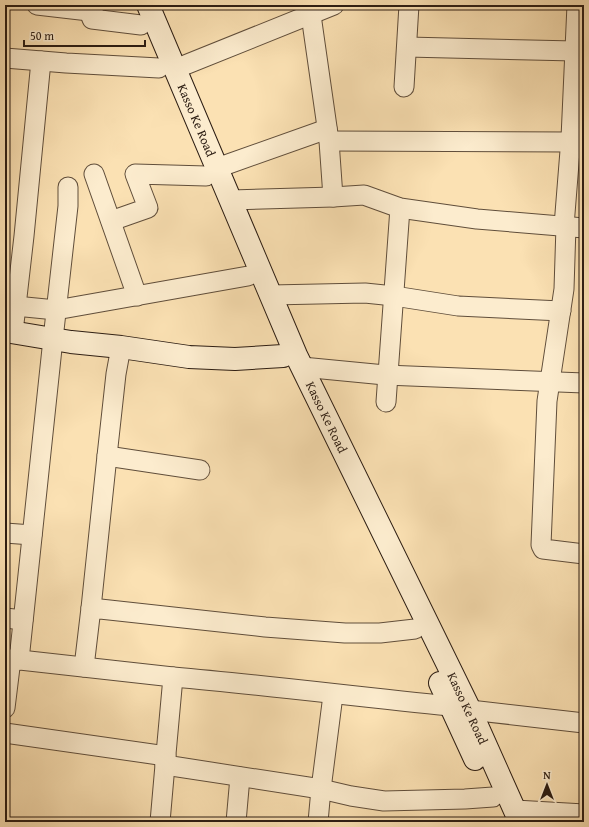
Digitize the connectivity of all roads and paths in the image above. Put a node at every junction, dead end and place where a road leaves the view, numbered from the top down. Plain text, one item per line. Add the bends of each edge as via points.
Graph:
1 (37, 5) edge
2 (132, 5) edge
3 (148, 5) edge
4 (334, 5) edge
5 (409, 5) edge
6 (577, 5) edge
7 (92, 8) edge
8 (310, 10) edge
9 (140, 25) junction
10 (407, 47) junction
11 (5, 58) edge
12 (578, 58) edge
13 (41, 61) junction
14 (167, 68) junction
15 (404, 87) dead end
16 (328, 135) junction
17 (570, 142) junction
18 (211, 172) junction
19 (94, 174) dead end
20 (68, 187) dead end
21 (333, 197) junction
22 (231, 200) junction
23 (400, 208) junction
24 (111, 221) junction
25 (571, 227) edge
26 (248, 276) junction
27 (271, 295) junction
28 (137, 296) junction
29 (394, 296) junction
30 (10, 306) edge
31 (56, 310) junction
32 (561, 311) junction
33 (9, 332) edge
34 (52, 339) junction
35 (121, 347) junction
36 (283, 356) junction
37 (302, 367) junction
38 (389, 375) junction
39 (550, 381) junction
40 (584, 383) edge
41 (386, 402) dead end
42 (107, 456) junction
43 (200, 470) dead end
44 (5, 533) edge
45 (32, 535) junction
46 (584, 554) edge
47 (91, 608) junction
48 (14, 619) edge
49 (415, 629) junction
50 (19, 660) junction
51 (84, 667) junction
52 (173, 677) junction
53 (333, 695) junction
54 (6, 699) edge
55 (460, 708) junction
56 (584, 723) edge
57 (5, 733) edge
58 (165, 760) junction
59 (240, 777) junction
60 (321, 789) junction
61 (492, 797) junction
62 (584, 814) edge
63 (513, 818) edge
64 (160, 822) edge
65 (236, 822) edge
66 (318, 822) edge

1 - 7 street
2 - 9 main road, Kasso Ke Road
3 - 14 main road, Kasso Ke Road
4 - 8 street
5 - 10 street
6 - 12 street
7 - 9 street via 92,19
8 - 14 street
8 - 16 street
9 - 14 main road, Kasso Ke Road
10 - 12 street
10 - 15 street
11 - 13 street
12 - 17 street
13 - 14 street
13 - 30 street via 24,236
14 - 18 main road, Kasso Ke Road
16 - 17 street
16 - 18 street
16 - 21 street
17 - 25 street
18 - 22 main road, Kasso Ke Road
18 - 24 street via 135,174 148,208
18 - 26 main road, Kasso Ke Road
19 - 24 street
20 - 31 street
21 - 22 street
21 - 23 street via 364,194
22 - 27 main road, Kasso Ke Road
23 - 25 street via 477,219
23 - 29 street
24 - 28 street
25 - 32 street
26 - 28 street
26 - 36 main road, Kasso Ke Road
27 - 29 street via 365,293
27 - 37 main road, Kasso Ke Road
28 - 31 street
29 - 32 street via 458,306
29 - 38 street
30 - 31 street
30 - 33 street
31 - 34 street
32 - 39 street
33 - 34 main road
34 - 35 main road
34 - 45 street
35 - 36 main road via 189,357 235,360
35 - 42 street
36 - 49 main road, Kasso Ke Road
37 - 38 street
37 - 55 main road, Kasso Ke Road
38 - 39 street
38 - 41 street
39 - 40 street
39 - 46 street via 541,545 543,549
42 - 43 street
42 - 47 street
44 - 45 street
45 - 48 street
47 - 49 street via 345,633
47 - 51 street
48 - 50 street
49 - 55 main road, Kasso Ke Road
50 - 51 street
50 - 54 street via 11,659
51 - 52 street
52 - 53 street
52 - 58 street
53 - 55 street
53 - 60 street
55 - 56 street
55 - 61 main road, Kasso Ke Road
55 - 63 main road, Kasso Ke Road
57 - 58 street
58 - 59 street
58 - 64 street
59 - 60 street
59 - 65 street
60 - 61 street via 384,801
60 - 66 street
61 - 63 main road, Kasso Ke Road
62 - 63 street

